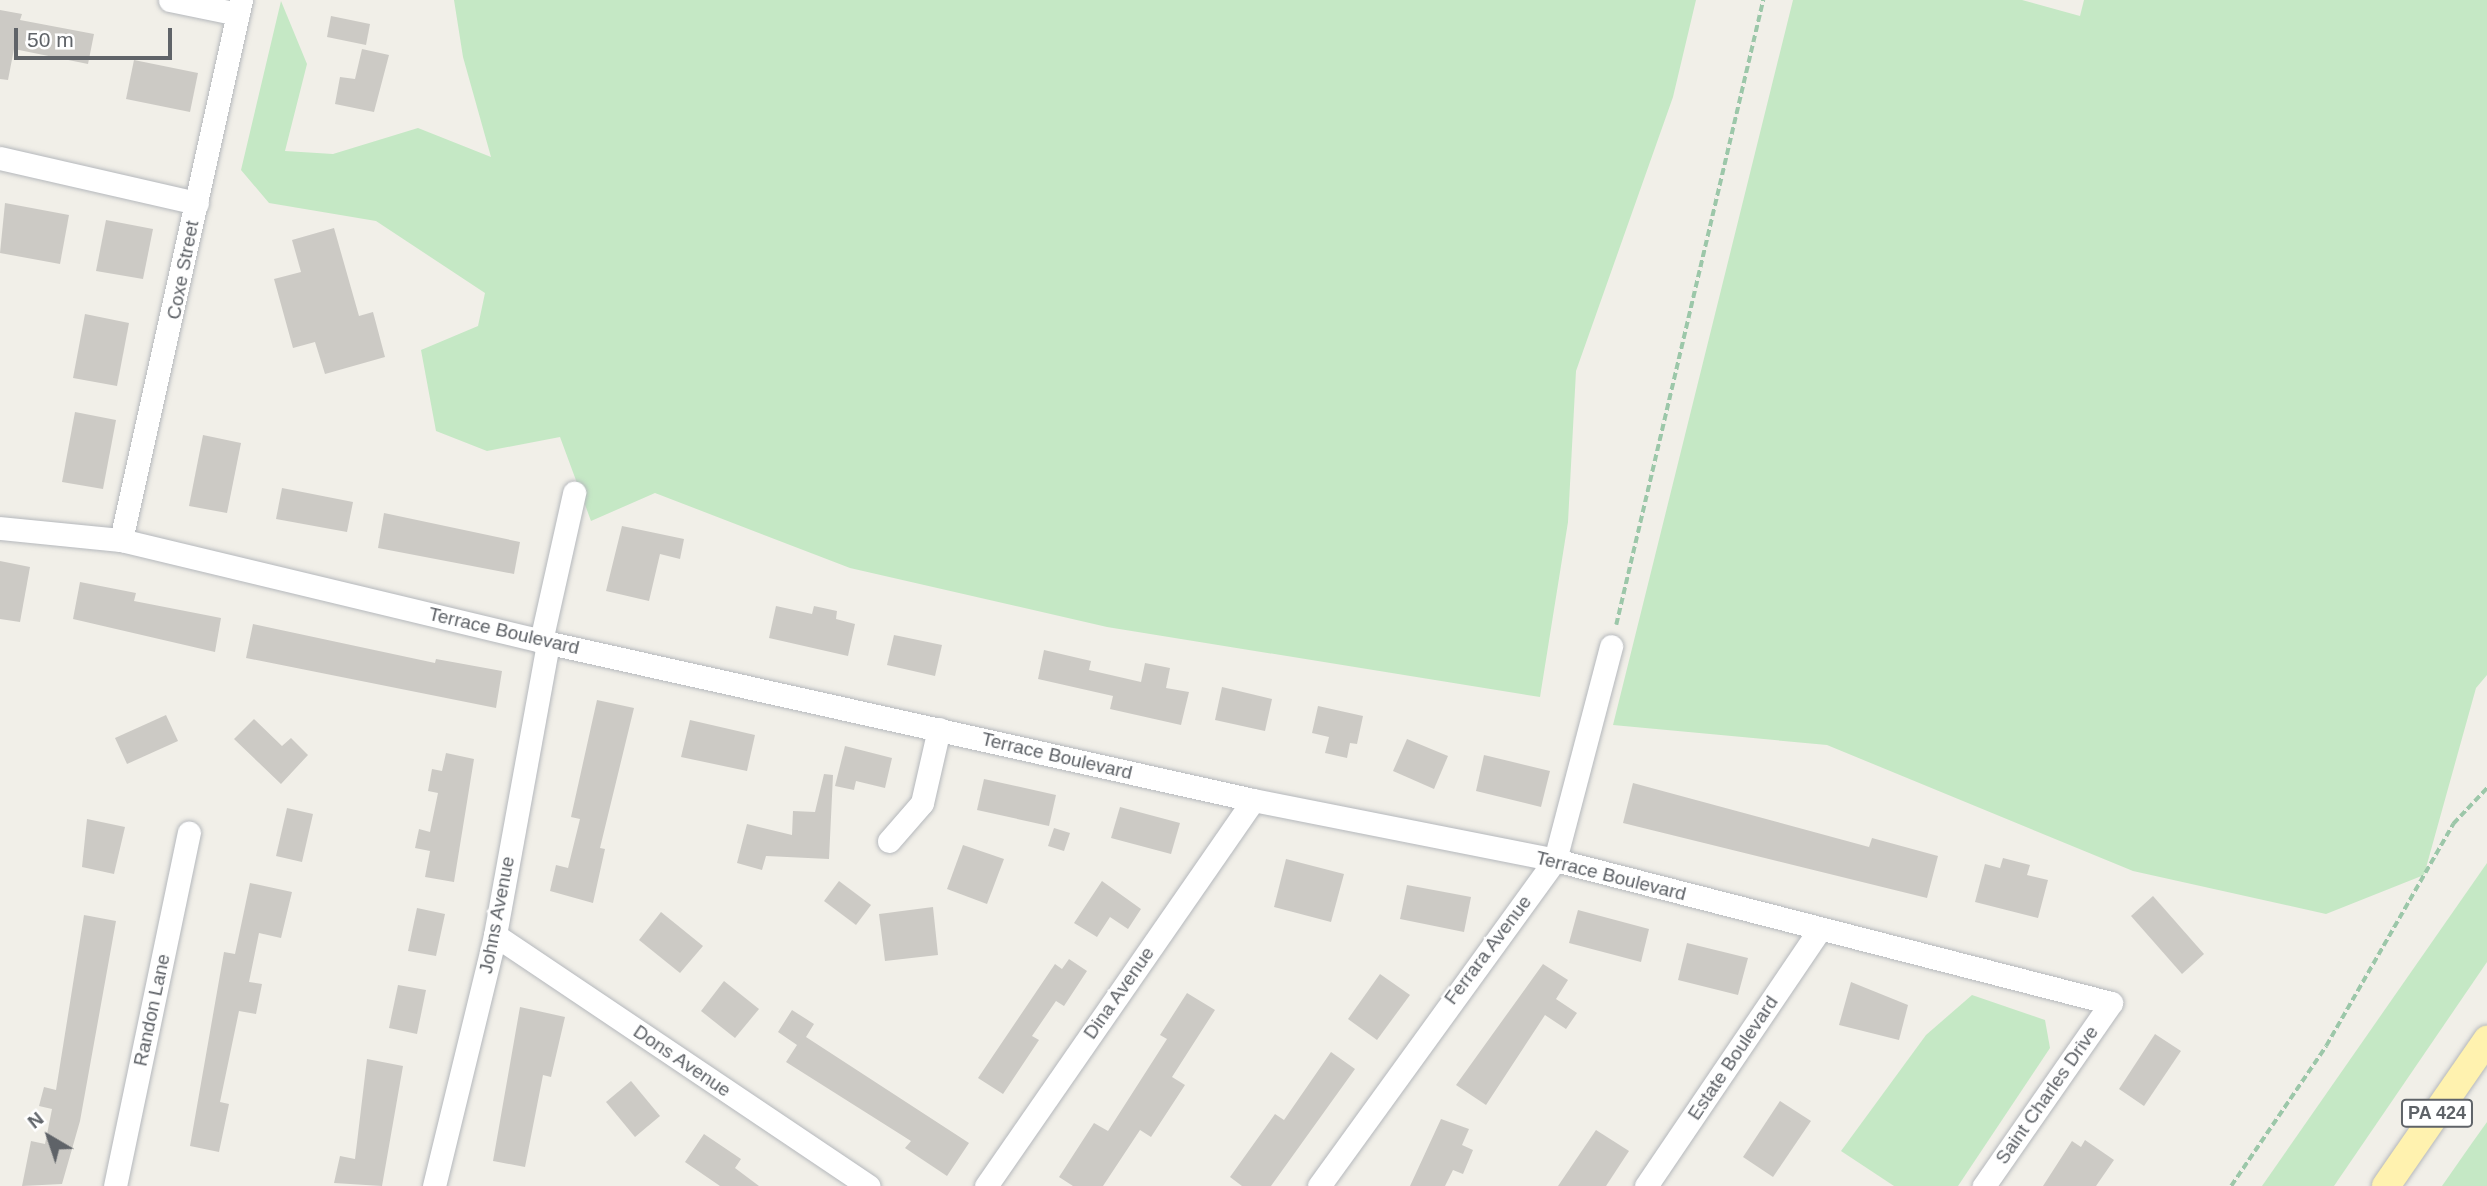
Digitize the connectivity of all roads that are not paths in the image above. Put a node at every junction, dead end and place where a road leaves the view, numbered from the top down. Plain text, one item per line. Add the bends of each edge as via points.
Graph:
1 (170, 0) edge
2 (239, 7) edge
3 (0, 158) edge
4 (197, 203) junction
5 (574, 493) dead end
6 (0, 528) edge
7 (121, 540) junction
8 (545, 641) junction
9 (1612, 646) road end
10 (939, 729) junction
11 (1253, 800) junction
12 (190, 833) dead end
13 (889, 841) dead end
14 (1555, 860) junction
15 (1820, 929) junction
16 (495, 935) junction
17 (2111, 1003) joint
18 (2487, 1040) edge
19 (115, 1186) edge
20 (434, 1186) edge
21 (869, 1186) edge
22 (986, 1186) edge
23 (1319, 1186) edge
24 (1646, 1186) edge
25 (1984, 1186) edge
26 (2386, 1186) edge

1 - 2 street
2 - 4 street, Coxe Street
3 - 4 street
4 - 7 street, Coxe Street
5 - 8 street, Johns Avenue
6 - 7 street, Terrace Boulevard
7 - 8 street, Terrace Boulevard
8 - 10 street, Terrace Boulevard
8 - 16 street, Johns Avenue
9 - 14 street, Ferrara Avenue
10 - 11 street, Terrace Boulevard
10 - 13 street via 922,803
11 - 14 street, Terrace Boulevard
11 - 22 street, Dina Avenue
12 - 19 street, Randon Lane
14 - 15 street, Terrace Boulevard
14 - 23 street, Ferrara Avenue
15 - 17 street, Terrace Boulevard
15 - 24 street, Estate Boulevard
16 - 20 street, Johns Avenue
16 - 21 street, Dons Avenue
17 - 25 street, Saint Charles Drive
18 - 26 main road, PA 424

